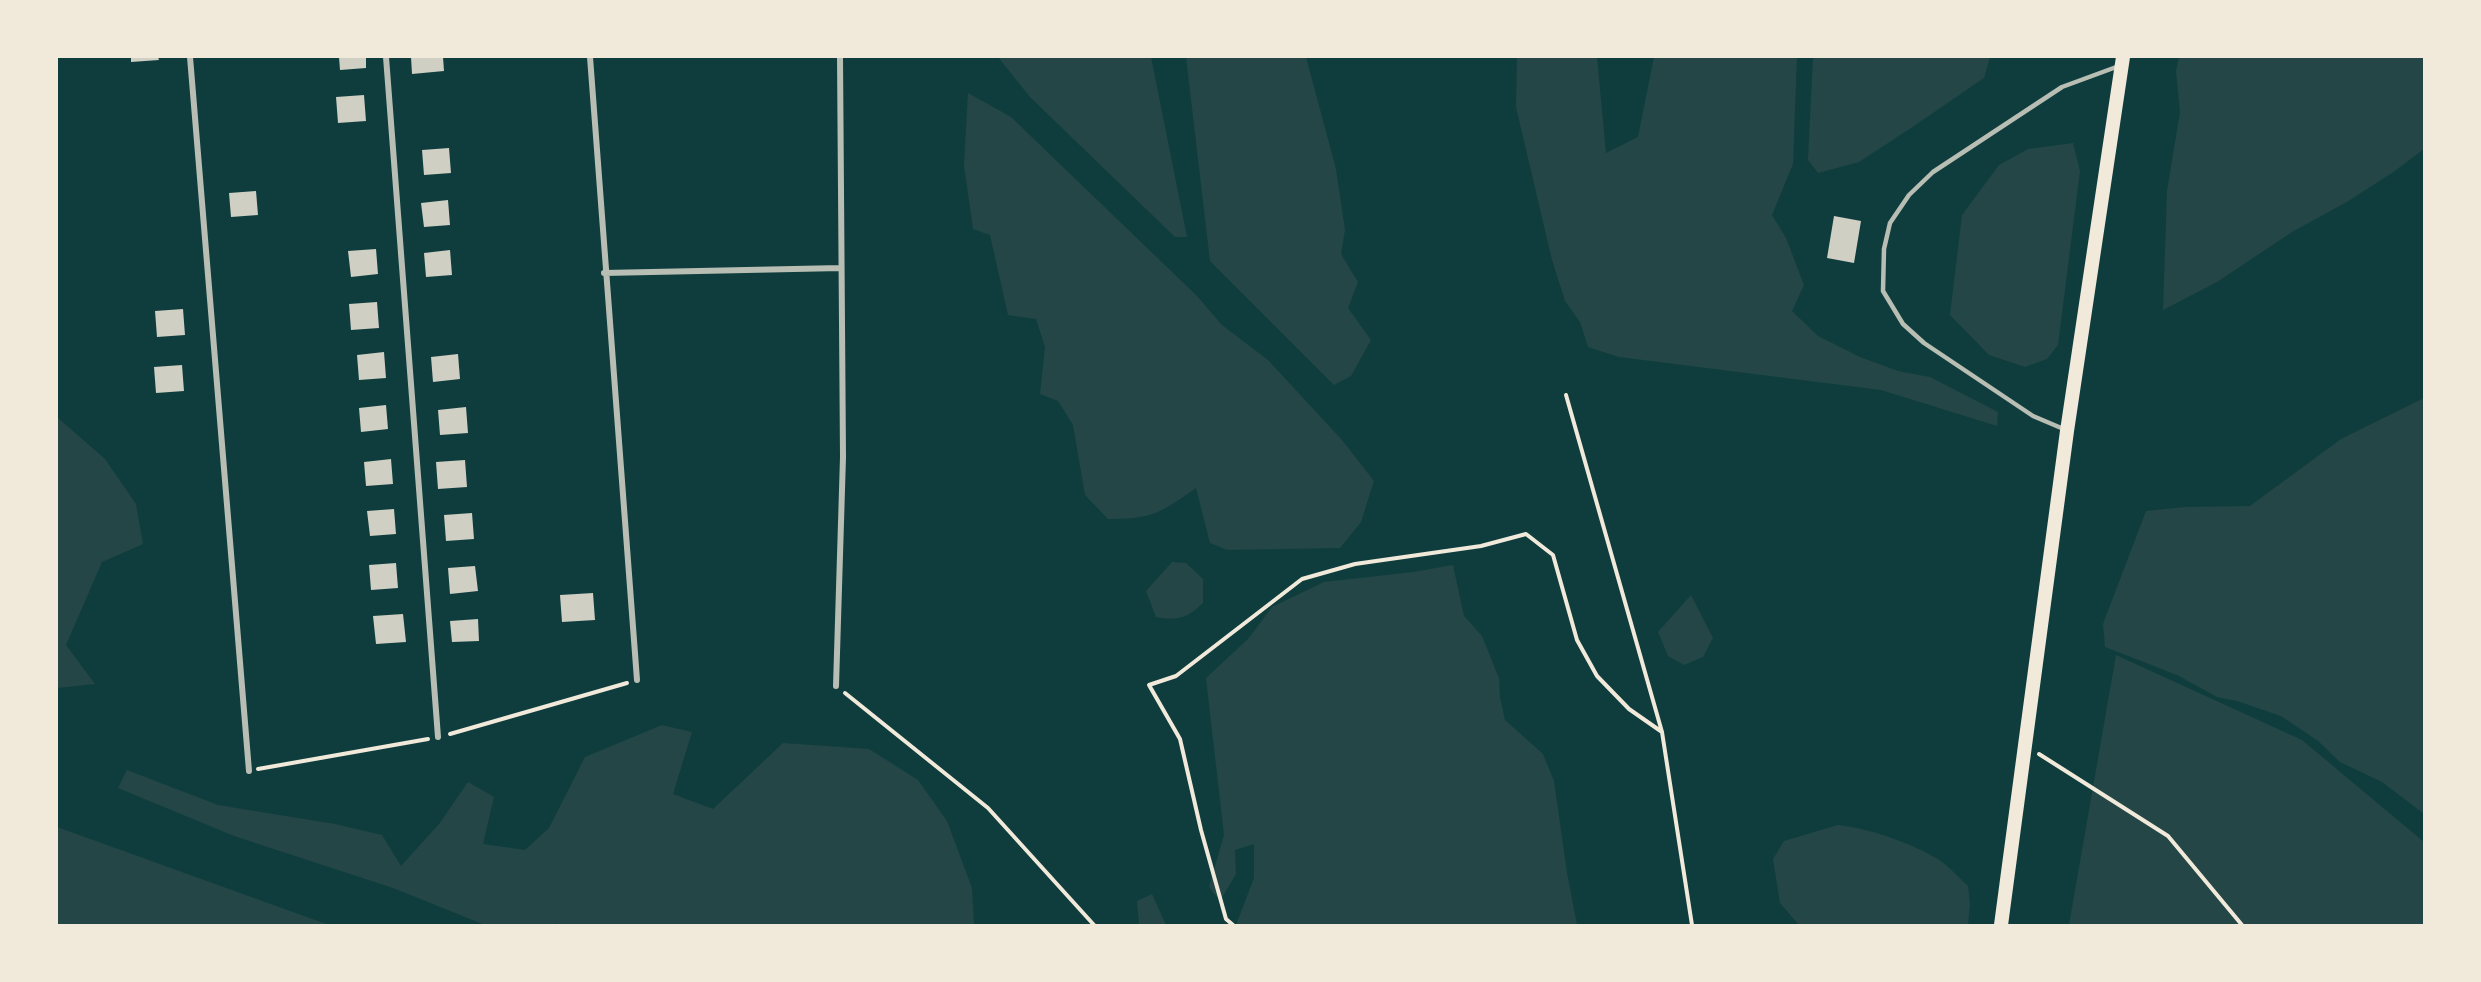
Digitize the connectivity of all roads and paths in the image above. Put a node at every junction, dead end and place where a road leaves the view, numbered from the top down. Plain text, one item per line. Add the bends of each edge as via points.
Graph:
1 (190, 57) edge
2 (386, 57) edge
3 (590, 57) edge
4 (840, 57) edge
5 (2122, 61) edge
6 (842, 268) junction
7 (604, 273) junction
8 (1566, 395) dead end
9 (2067, 431) junction
10 (637, 680) dead end
11 (836, 686) joint
12 (1662, 732) junction
13 (438, 737) dead end
14 (2025, 745) junction
15 (249, 771) dead end
16 (1094, 925) edge
17 (1233, 925) edge
18 (1692, 925) edge
19 (2001, 925) edge
20 (2242, 925) edge

1 - 15 street
2 - 13 street
3 - 7 street
4 - 6 street
5 - 9 main road
5 - 9 lane via 2062,87 1933,172 1909,195 1890,223 1884,249 1883,291 1903,324 1924,343 2033,416
6 - 7 street
6 - 11 street via 843,457
7 - 10 street
8 - 12 path
9 - 14 main road
11 - 16 path via 988,808
12 - 17 path via 1629,709 1597,676 1577,640 1553,555 1526,534 1482,546 1355,564 1302,579 1176,676 1149,685 1180,739 1226,919
12 - 18 path
14 - 19 main road
14 - 20 path via 2168,836

